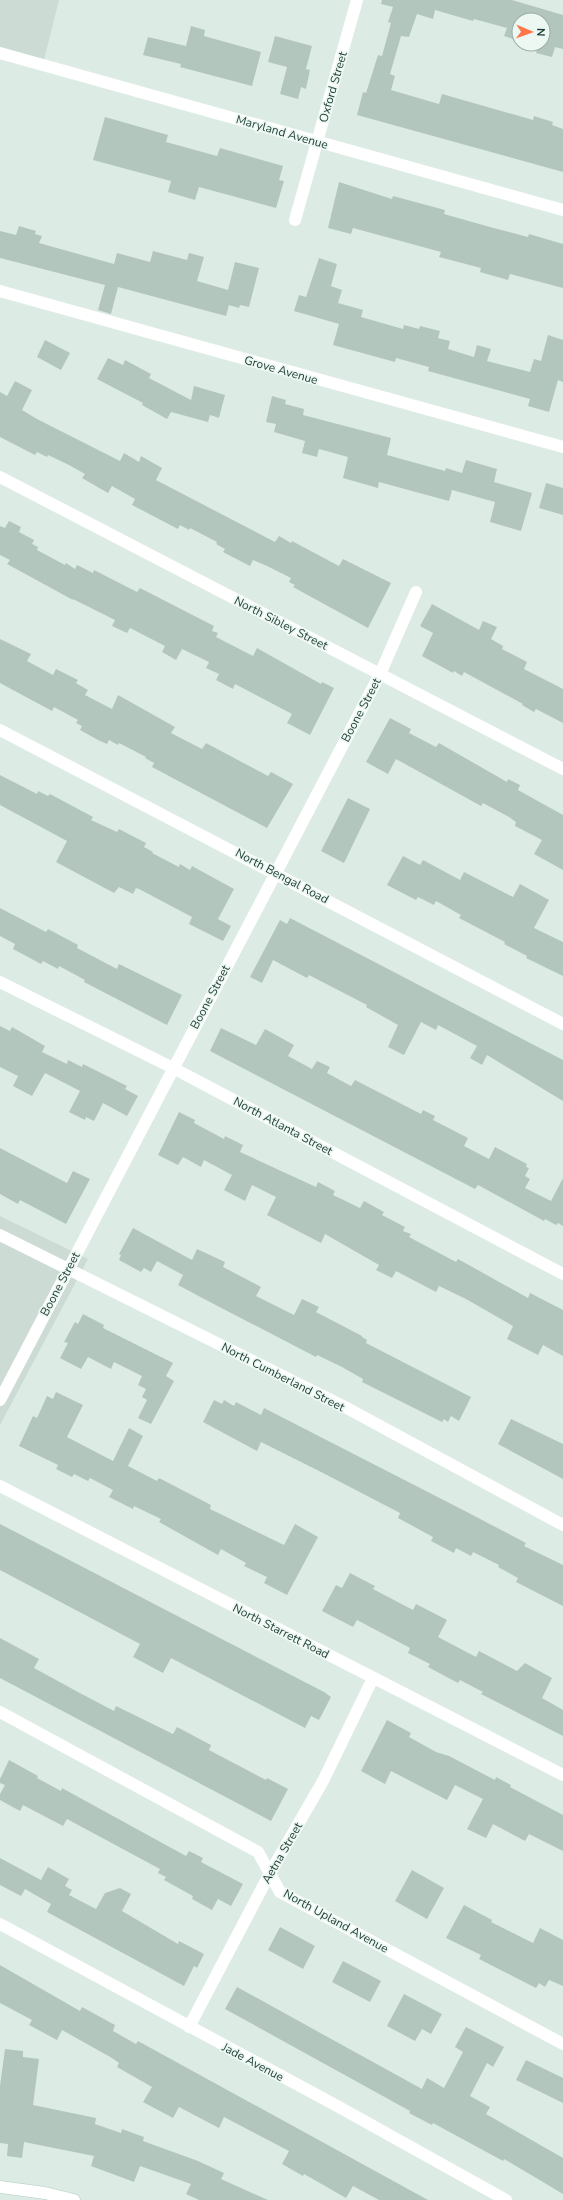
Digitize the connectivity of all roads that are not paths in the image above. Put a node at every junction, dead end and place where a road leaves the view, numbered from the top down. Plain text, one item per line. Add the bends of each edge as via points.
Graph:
1 (357, 0) edge
2 (0, 53) edge
3 (317, 142) junction
4 (563, 210) edge
5 (295, 220) dead end
6 (0, 291) edge
7 (563, 447) edge
8 (0, 477) edge
9 (416, 592) dead end
10 (380, 674) junction
11 (0, 730) edge
12 (563, 769) edge
13 (276, 873) junction
14 (0, 982) edge
15 (563, 1024) edge
16 (173, 1068) junction
17 (0, 1235) edge
18 (68, 1269) junction
19 (563, 1274) edge
20 (0, 1400) edge
21 (0, 1486) edge
22 (563, 1525) edge
23 (373, 1678) junction
24 (0, 1712) edge
25 (563, 1775) edge
26 (270, 1872) junction
27 (0, 1924) edge
28 (189, 2027) junction
29 (563, 2044) edge
30 (0, 2187) edge
31 (74, 2200) edge
32 (506, 2200) edge

1 - 3 street, Oxford Street
2 - 3 street, Maryland Avenue
3 - 4 street, Maryland Avenue
3 - 5 street, Oxford Street
6 - 7 street, Grove Avenue
8 - 10 street, North Sibley Street
9 - 10 street, Boone Street
10 - 12 street, North Sibley Street
10 - 13 street, Boone Street
11 - 13 street, North Bengal Road
13 - 15 street, North Bengal Road
13 - 16 street, Boone Street
14 - 16 street, North Atlanta Street
16 - 18 street, Boone Street
16 - 19 street, North Atlanta Street
17 - 18 street, North Cumberland Street
18 - 20 street, Boone Street
18 - 22 street, North Cumberland Street via 344,1408
21 - 23 street, North Starrett Road
23 - 25 street, North Starrett Road
23 - 26 street, Aetna Street via 323,1781
24 - 26 street, North Upland Avenue via 258,1852
26 - 28 street, Aetna Street
26 - 29 street, North Upland Avenue via 280,1892
27 - 28 street, Jade Avenue
28 - 32 street, Jade Avenue
30 - 31 street

